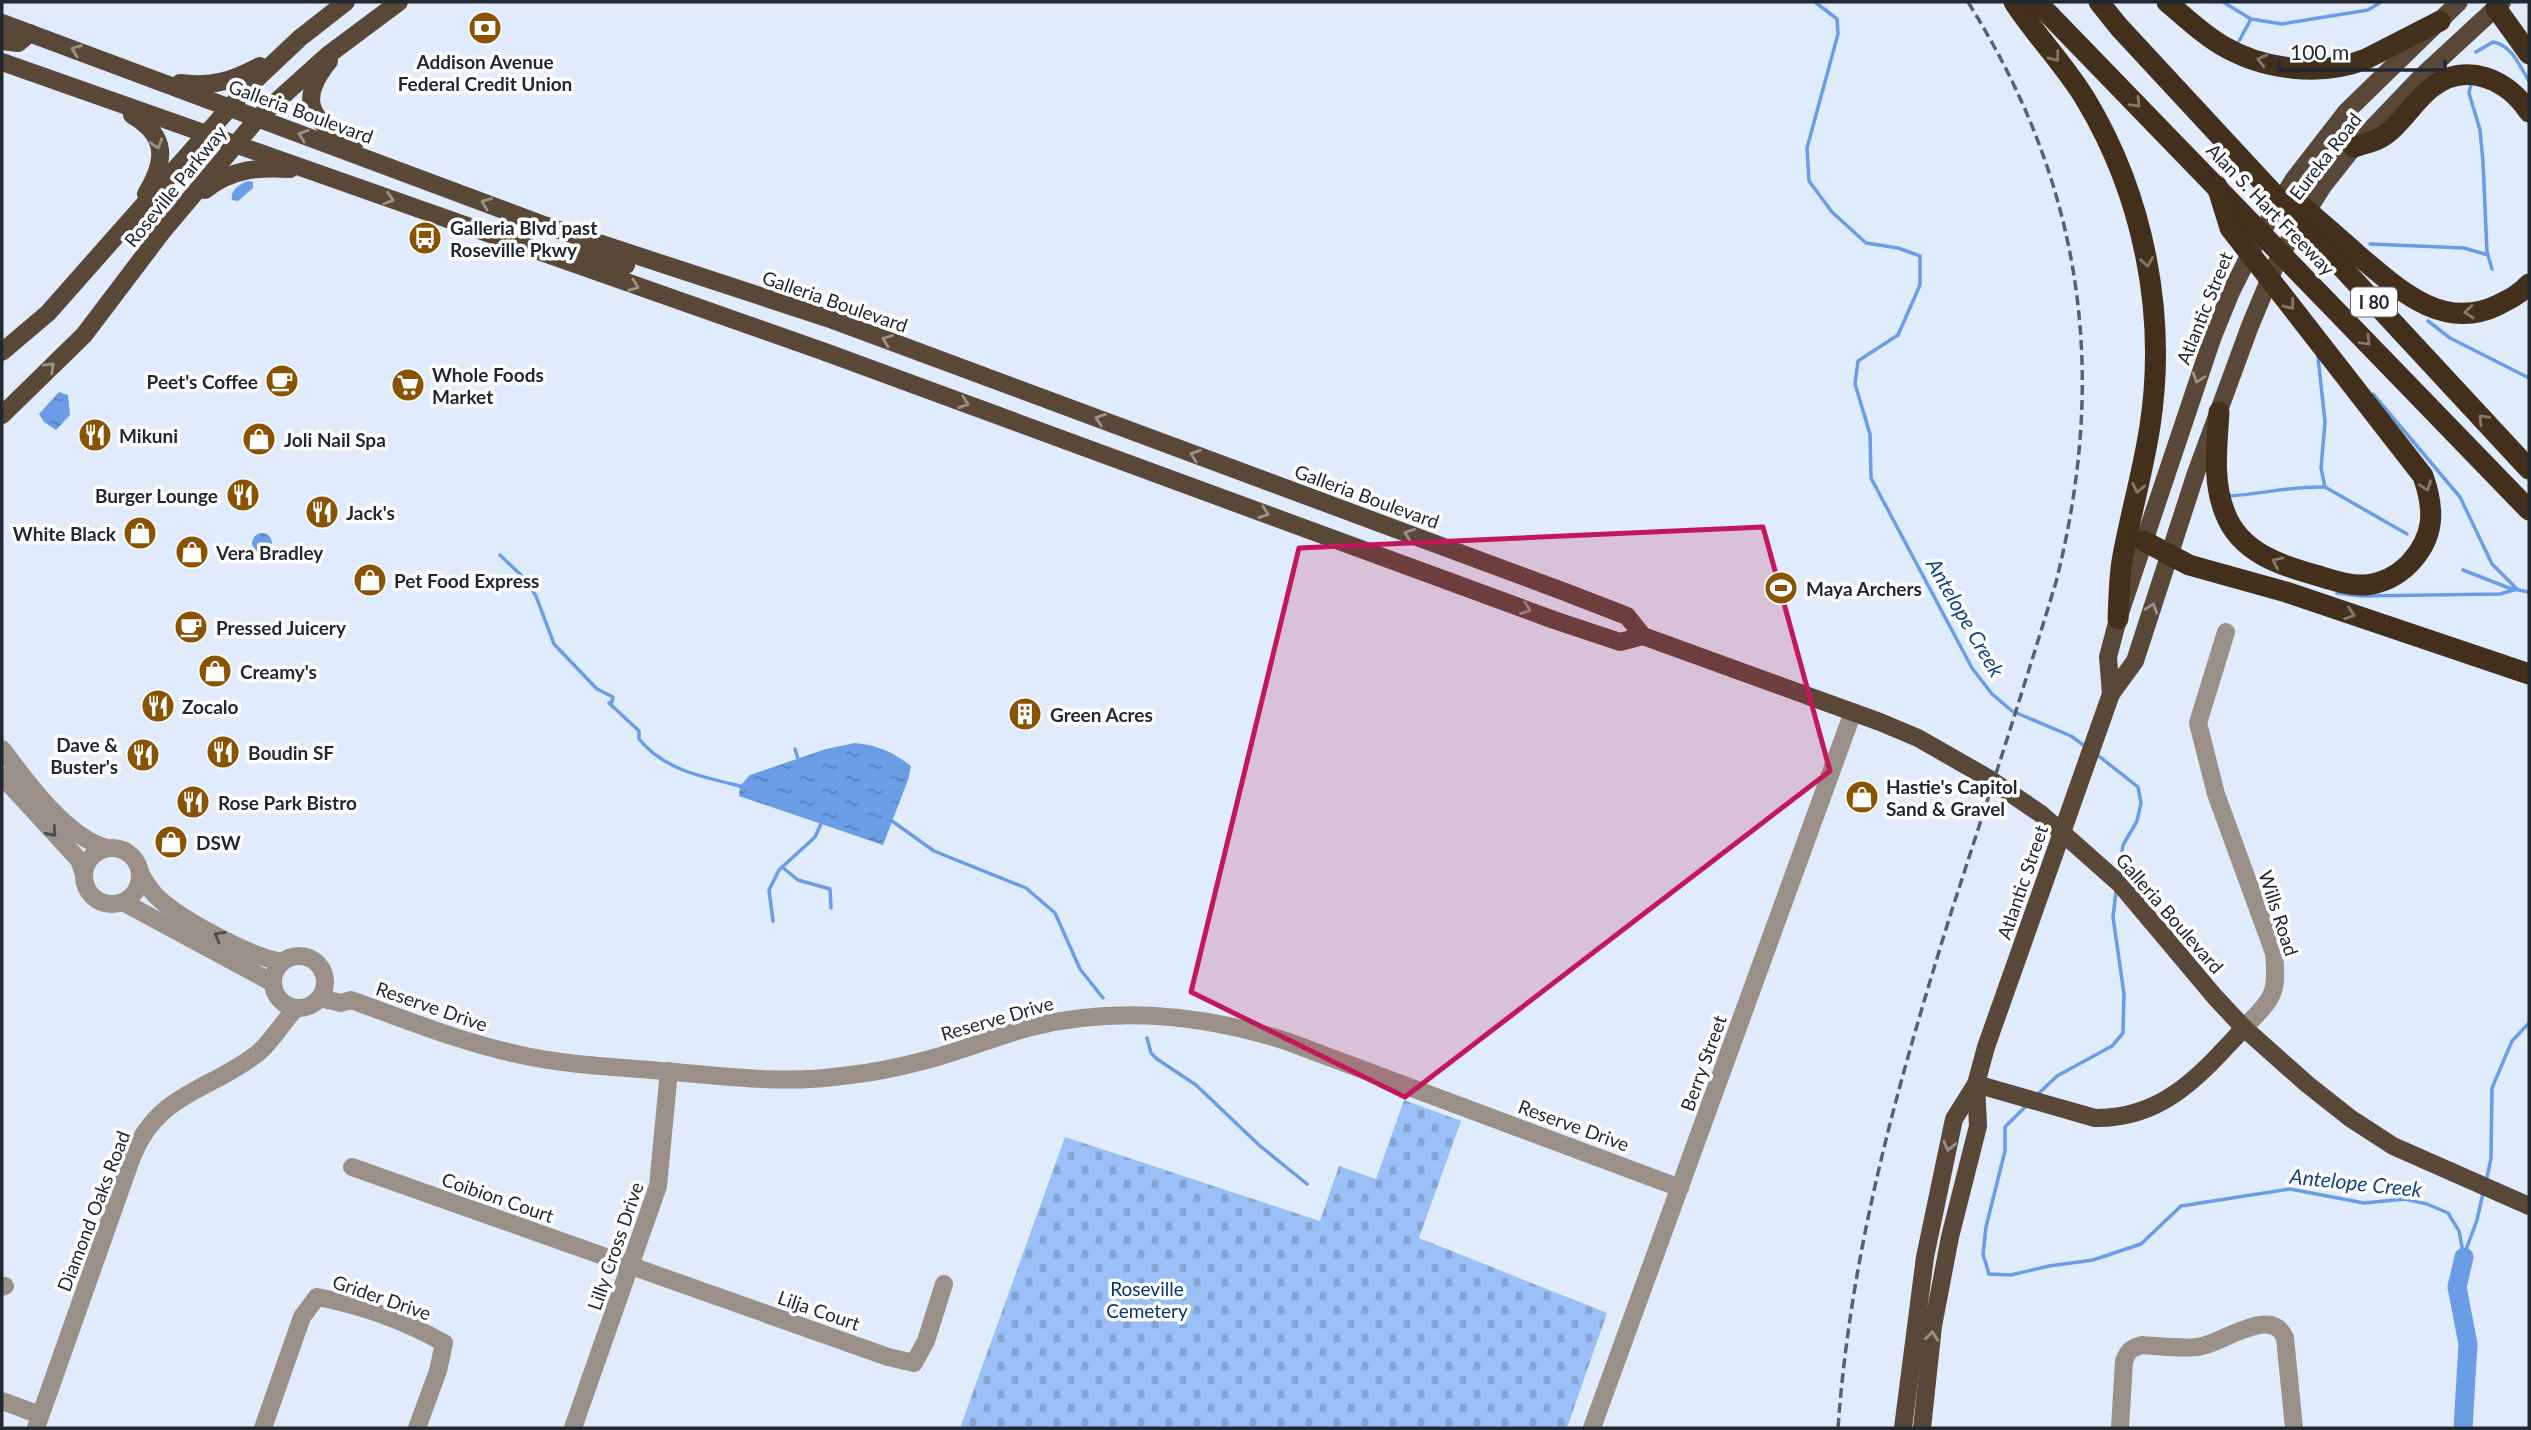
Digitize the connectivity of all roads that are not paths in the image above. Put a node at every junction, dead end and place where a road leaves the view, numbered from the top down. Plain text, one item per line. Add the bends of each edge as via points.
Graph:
1 (346, 2) edge
2 (399, 2) edge
3 (2014, 2) edge
4 (2037, 2) edge
5 (2099, 2) edge
6 (2167, 2) edge
7 (2459, 2) edge
8 (2495, 3) edge
9 (2440, 21) junction
10 (2, 23) edge
11 (30, 33) junction
12 (357, 33) junction
13 (300, 38) junction
14 (2, 41) edge
15 (2529, 54) edge
16 (2, 62) edge
17 (140, 75) junction
18 (84, 93) junction
19 (229, 107) junction
20 (2529, 112) edge
21 (258, 118) junction
22 (205, 134) junction
23 (2219, 135) junction
24 (235, 144) junction
25 (2354, 147) junction
26 (397, 169) junction
27 (325, 175) junction
28 (2217, 186) junction
29 (162, 232) junction
30 (111, 243) junction
31 (570, 262) junction
32 (2529, 284) edge
33 (724, 285) junction
34 (2, 352) edge
35 (2219, 412) junction
36 (2, 415) edge
37 (2529, 470) edge
38 (2529, 510) edge
39 (2144, 541) junction
40 (2170, 555) junction
41 (2118, 619) junction
42 (2226, 632) dead end
43 (1643, 636) junction
44 (2521, 670) edge
45 (2111, 694) junction
46 (1853, 712) junction
47 (2, 748) edge
48 (2, 776) edge
49 (106, 848) junction
50 (140, 872) junction
51 (84, 874) junction
52 (123, 902) junction
53 (282, 962) junction
54 (324, 974) junction
55 (273, 983) junction
56 (319, 998) junction
57 (351, 1000) junction
58 (289, 1004) junction
59 (2244, 1028) junction
60 (669, 1071) junction
61 (1976, 1084) junction
62 (352, 1167) dead end
63 (1680, 1188) junction
64 (2528, 1205) edge
65 (631, 1266) junction
66 (944, 1284) dead end
67 (1913, 1345) junction
68 (2, 1401) edge
69 (38, 1422) edge
70 (263, 1428) edge
71 (417, 1428) edge
72 (573, 1428) edge
73 (1592, 1428) edge
74 (1903, 1428) edge
75 (1912, 1428) edge
76 (1922, 1428) edge
77 (2120, 1428) edge
78 (2294, 1428) edge

1 - 13 main road, Roseville Parkway
2 - 12 main road, Roseville Parkway
3 -> 41 highway via 2085,98 2107,139 2130,198 2148,265 2154,331 2153,398 2122,564
4 -> 28 highway, Alan S. Hart Freeway / I 80
5 - 23 highway, Alan S. Hart Freeway / I 80
9 -> 6 highway via 2366,59 2315,71 2224,47
7 - 9 main road, Atlantic Street
8 - 15 highway
8 - 25 main road, Eureka Road
9 -> 39 main road, Atlantic Street via 2361,96 2318,146 2273,211 2231,292 2203,362
10 - 11 main road, Galleria Boulevard
11 - 14 main road via 18,43
17 -> 11 main road, Galleria Boulevard
12 - 21 main road, Roseville Parkway
12 - 26 main road via 317,79 312,95 314,113 326,128
13 - 17 main road via 261,66 222,83 192,84
13 - 19 main road, Roseville Parkway
16 - 18 main road, Galleria Boulevard
17 - 19 main road, Galleria Boulevard
18 - 22 main road, Galleria Boulevard
18 -> 30 main road via 139,119 161,149 148,191
19 - 21 main road, Galleria Boulevard
19 - 22 main road, Roseville Parkway
20 - 25 highway via 2507,86 2486,77 2463,76 2432,87 2382,137
21 - 24 main road, Roseville Parkway
26 -> 21 main road, Galleria Boulevard
22 - 24 main road, Galleria Boulevard
22 - 30 main road, Roseville Parkway
32 -> 23 highway via 2490,309 2451,312 2426,306 2396,288
37 -> 23 highway, Alan S. Hart Freeway / I 80
24 - 27 main road, Galleria Boulevard
24 - 29 main road, Roseville Parkway
25 - 35 main road, Eureka Road via 2323,186 2275,266
33 -> 26 main road, Galleria Boulevard via 552,228
27 - 29 main road via 279,168 231,174 210,186
27 -> 31 main road, Galleria Boulevard
28 -> 35 highway via 2230,228 2423,476 2432,509 2426,542 2395,577 2369,584 2349,584 2294,569 2257,552 2235,530 2221,503 2216,473
28 -> 38 highway, Alan S. Hart Freeway / I 80
36 -> 29 main road, Roseville Parkway via 84,335
30 - 34 main road, Roseville Parkway via 48,313
31 - 33 main road via 587,254 697,288
31 -> 43 main road, Galleria Boulevard via 1554,620 1620,642
43 -> 33 main road, Galleria Boulevard via 1627,616 1565,592 833,320
35 - 40 main road, Atlantic Street
39 - 40 highway
39 - 41 main road, Atlantic Street
40 -> 44 highway via 2189,565 2286,592
45 -> 40 main road, Atlantic Street via 2135,661
41 - 45 main road, Atlantic Street via 2108,657
42 - 59 street, Wills Road via 2198,723 2216,794 2274,953 2276,979 2271,1000
43 - 46 main road, Galleria Boulevard
45 - 61 main road, Atlantic Street
46 - 59 main road, Galleria Boulevard via 1950,755 2041,814 2120,884
46 - 63 street, Berry Street
47 - 49 street via 48,805 87,841
48 -> 51 street via 79,860
49 - 50 street via 129,852
49 - 51 street via 90,857
50 - 52 street via 136,890
53 -> 50 street via 239,947 173,909 157,897
51 - 52 street via 95,898
52 - 55 street
53 - 54 street via 306,956
53 - 55 street
54 - 56 street
54 - 57 street, Reserve Drive
55 - 58 street
56 - 57 street, Reserve Drive via 341,1003
56 - 58 street via 312,1004
57 - 60 street, Reserve Drive via 496,1050 564,1062
58 - 69 street, Diamond Oaks Road via 259,1052 172,1104 146,1128
59 - 61 main road, Wills Road via 2175,1094 2148,1110 2113,1118 2095,1118
59 - 64 main road, Galleria Boulevard via 2306,1084 2393,1146
60 - 63 street, Reserve Drive via 765,1080 842,1076 930,1059 1049,1023 1122,1015 1178,1017 1286,1041
60 - 65 street, Lilly Cross Drive via 658,1186
61 -> 67 main road, Atlantic Street via 1954,1119
76 -> 61 main road, Atlantic Street via 1933,1326 1978,1126
62 - 65 street, Coibion Court
63 - 73 street, Berry Street
65 - 66 street, Lilja Court via 914,1363
65 - 72 street, Lilly Cross Drive
67 - 74 main road, Atlantic Street
67 - 75 main road via 1919,1363
68 - 69 street
70 - 71 street, Grider Drive via 302,1317 317,1297 341,1301 444,1343
77 - 78 street via 2127,1352 2142,1345 2207,1345 2266,1324 2276,1326 2285,1338

